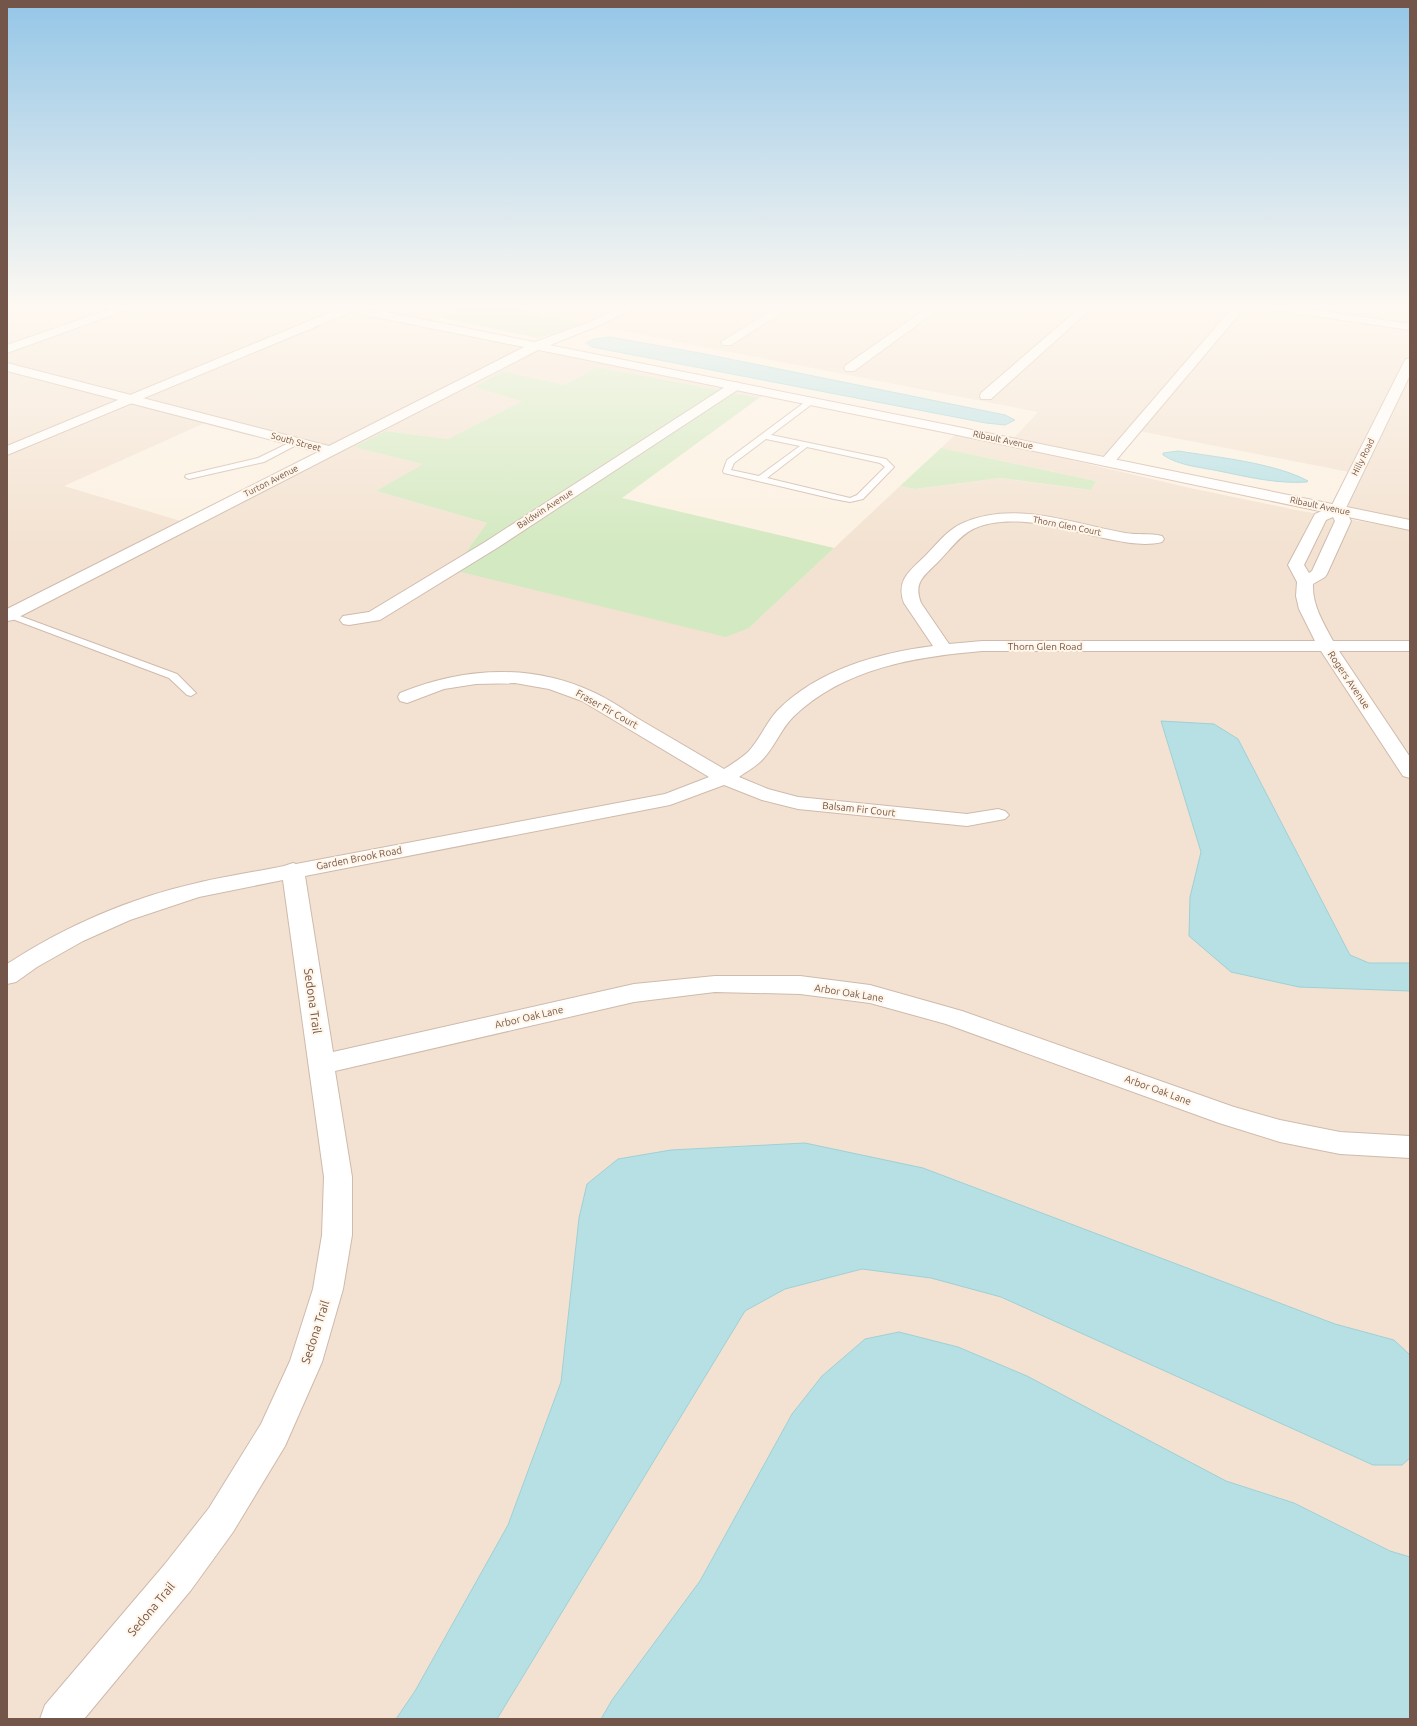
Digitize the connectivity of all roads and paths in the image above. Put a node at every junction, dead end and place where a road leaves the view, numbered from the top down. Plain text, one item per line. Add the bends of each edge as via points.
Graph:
1 (83, 387) edge
2 (160, 387) edge
3 (456, 387) edge
4 (734, 387) edge
5 (738, 387) edge
6 (997, 387) edge
7 (1171, 387) edge
8 (1399, 387) edge
9 (986, 396) dead end
10 (131, 399) junction
11 (812, 401) junction
12 (765, 436) junction
13 (298, 442) junction
14 (805, 444) junction
15 (7, 450) edge
16 (330, 451) junction
17 (1107, 462) junction
18 (188, 478) dead end
19 (761, 479) junction
20 (1337, 510) junction
21 (1410, 525) edge
22 (1156, 539) dead end
23 (1305, 582) junction
24 (8, 616) edge
25 (349, 620) dead end
26 (1326, 645) junction
27 (1410, 646) edge
28 (944, 648) junction
29 (191, 693) dead end
30 (407, 697) dead end
31 (1410, 772) edge
32 (725, 778) junction
33 (998, 815) dead end
34 (294, 870) junction
35 (7, 976) edge
36 (322, 1064) junction
37 (1410, 1147) edge
38 (59, 1719) edge

1 - 10 street, South Street
2 - 10 street
3 - 16 street, Turton Avenue
4 - 25 street, Baldwin Avenue via 491,545 381,612 374,616
5 - 11 street, Ribault Avenue
6 - 9 street
7 - 17 street
8 - 20 street, Hilly Road
10 - 13 street, South Street
10 - 15 street
11 - 12 lane
11 - 17 street, Ribault Avenue
12 - 14 lane
12 - 19 lane via 730,462 727,471
13 - 16 street, South Street
13 - 18 lane via 262,460
14 - 19 lane
14 - 19 lane via 883,461 890,467 860,497 850,500
16 - 24 street, Turton Avenue
17 - 20 street, Ribault Avenue
20 - 21 street, Ribault Avenue
20 - 23 street via 1343,521 1319,574
20 - 23 street, Rogers Avenue via 1320,517 1296,565
22 - 28 street, Thorn Glen Court via 1127,538 1024,518 987,520 968,526 956,534 912,580 909,590 910,601
23 - 26 street, Rogers Avenue via 1304,596 1308,609
24 - 29 lane via 174,676
26 - 27 street, Thorn Glen Road
26 - 28 street, Thorn Glen Road
26 - 31 street, Rogers Avenue
28 - 32 street, Thorn Glen Road via 882,661 844,674 808,694 787,711 772,728 756,755
30 - 32 street, Fraser Fir Court via 438,685 474,678 543,681 570,688 589,697
32 - 33 street, Balsam Fir Court via 773,798 798,803 967,820
32 - 34 street, Garden Brook Road via 670,799
34 - 35 street, Garden Brook Road via 197,890 149,904 103,922 55,946
34 - 36 street, Sedona Trail
36 - 37 street, Arbor Oak Lane via 634,993 715,984 800,985 870,994 953,1017 1229,1116 1280,1131 1340,1143
36 - 38 street, Sedona Trail via 338,1178 337,1235 328,1289 306,1362 273,1435 221,1520 178,1577

